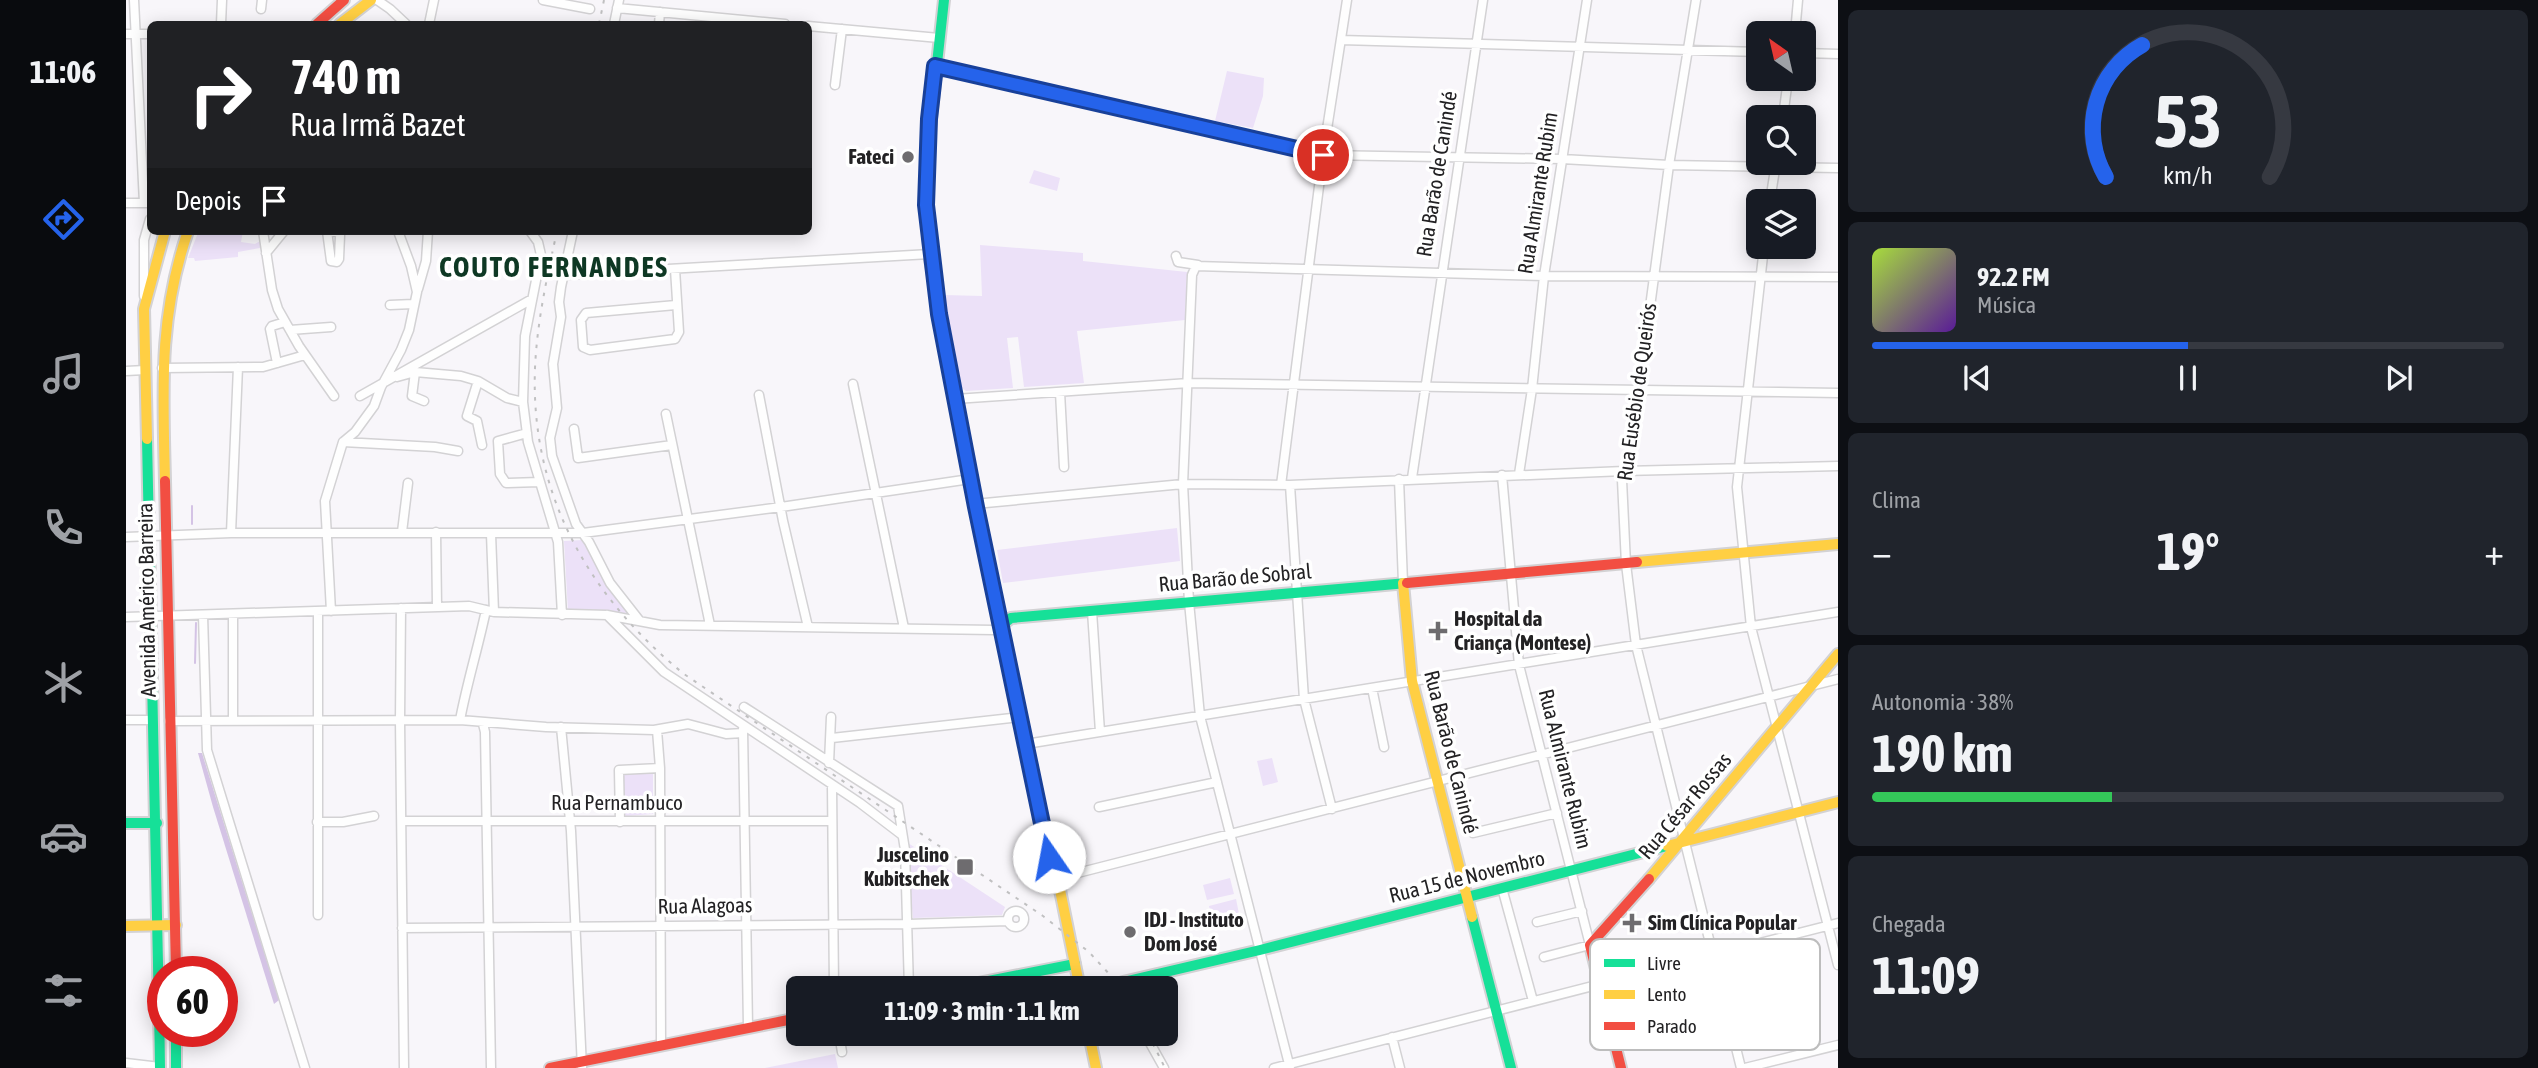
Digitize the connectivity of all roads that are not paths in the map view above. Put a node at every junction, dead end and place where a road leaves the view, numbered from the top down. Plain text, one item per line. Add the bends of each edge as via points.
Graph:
1 (134, 0) edge
2 (222, 0) edge
3 (344, 0) edge
4 (371, 0) edge
5 (377, 0) edge
6 (434, 0) edge
7 (543, 0) edge
8 (944, 0) edge
9 (1347, 0) edge
10 (1483, 0) edge
11 (1587, 0) edge
12 (1696, 0) edge
13 (1798, 0) edge
14 (618, 4) edge
15 (590, 9) dead end
16 (660, 12) junction
17 (679, 14) junction
18 (221, 21) edge
19 (320, 21) edge
20 (344, 21) edge
21 (402, 21) edge
22 (429, 21) edge
23 (659, 21) edge
24 (679, 21) edge
25 (730, 21) edge
26 (1796, 21) edge
27 (812, 26) edge
28 (842, 29) junction
29 (126, 34) edge
30 (136, 34) junction
31 (147, 34) edge
32 (939, 38) junction
33 (1341, 40) junction
34 (1476, 45) junction
35 (1579, 47) junction
36 (1687, 49) junction
37 (1746, 51) edge
38 (1816, 53) edge
39 (1838, 54) edge
40 (935, 66) junction
41 (835, 85) dead end
42 (138, 102) junction
43 (126, 103) edge
44 (1323, 155) junction
45 (1459, 158) junction
46 (1562, 159) junction
47 (1746, 164) edge
48 (1669, 165) junction
49 (1816, 167) edge
50 (1838, 168) edge
51 (126, 203) edge
52 (147, 203) edge
53 (147, 230) edge
54 (164, 235) edge
55 (187, 235) edge
56 (264, 235) edge
57 (281, 235) edge
58 (327, 235) edge
59 (399, 235) edge
60 (428, 235) edge
61 (533, 235) edge
62 (572, 235) edge
63 (266, 253) junction
64 (930, 254) junction
65 (1176, 256) dead end
66 (1762, 259) edge
67 (337, 262) dead end
68 (1198, 265) junction
69 (675, 269) junction
70 (1309, 270) junction
71 (1441, 273) junction
72 (563, 275) junction
73 (1544, 276) junction
74 (1759, 276) junction
75 (1654, 277) junction
76 (1838, 277) edge
77 (417, 292) junction
78 (531, 299) junction
79 (413, 304) junction
80 (390, 305) dead end
81 (676, 305) junction
82 (144, 309) junction
83 (288, 326) junction
84 (331, 327) dead end
85 (305, 355) junction
86 (277, 363) junction
87 (238, 367) junction
88 (162, 368) junction
89 (145, 370) junction
90 (126, 371) edge
91 (415, 372) junction
92 (386, 380) junction
93 (478, 381) junction
94 (1189, 383) junction
95 (853, 384) dead end
96 (1294, 384) junction
97 (1424, 386) junction
98 (1532, 389) junction
99 (1639, 389) junction
100 (1746, 390) junction
101 (1060, 392) junction
102 (1838, 393) edge
103 (759, 395) dead end
104 (334, 396) dead end
105 (360, 396) dead end
106 (955, 399) junction
107 (424, 401) dead end
108 (523, 402) junction
109 (666, 414) dead end
110 (574, 429) dead end
111 (527, 433) junction
112 (343, 442) junction
113 (482, 444) dead end
114 (672, 445) junction
115 (458, 451) dead end
116 (1838, 466) edge
117 (1064, 467) dead end
118 (1739, 469) junction
119 (1624, 471) junction
120 (1519, 474) junction
121 (1502, 475) junction
122 (1412, 478) junction
123 (970, 479) junction
124 (1399, 479) junction
125 (539, 482) junction
126 (408, 483) dead end
127 (1183, 484) junction
128 (1285, 485) junction
129 (875, 492) junction
130 (975, 504) junction
131 (781, 507) junction
132 (686, 519) junction
133 (402, 532) junction
134 (436, 532) junction
135 (556, 532) junction
136 (230, 533) junction
137 (327, 533) junction
138 (583, 533) junction
139 (166, 534) junction
140 (491, 534) junction
141 (149, 536) junction
142 (126, 537) edge
143 (1838, 544) edge
144 (1743, 554) junction
145 (1626, 564) junction
146 (1510, 574) junction
147 (1403, 583) junction
148 (1297, 592) junction
149 (1189, 601) junction
150 (437, 606) junction
151 (401, 608) junction
152 (331, 611) junction
153 (490, 611) junction
154 (1092, 611) junction
155 (318, 612) junction
156 (1838, 612) edge
157 (203, 615) junction
158 (233, 615) junction
159 (562, 615) junction
160 (607, 615) junction
161 (150, 616) junction
162 (168, 616) junction
163 (126, 617) edge
164 (639, 620) junction
165 (710, 625) junction
166 (1002, 625) junction
167 (808, 627) junction
168 (1751, 627) junction
169 (904, 628) junction
170 (1636, 645) junction
171 (1838, 654) edge
172 (1519, 665) junction
173 (1838, 679) edge
174 (1412, 681) junction
175 (1812, 685) junction
176 (1371, 688) junction
177 (1769, 697) junction
178 (1304, 699) junction
179 (744, 707) dead end
180 (1200, 716) junction
181 (831, 717) dead end
182 (1020, 717) junction
183 (126, 720) edge
184 (152, 720) junction
185 (318, 720) junction
186 (400, 720) junction
187 (460, 720) junction
188 (169, 721) junction
189 (204, 721) junction
190 (233, 721) junction
191 (483, 724) junction
192 (561, 727) junction
193 (1657, 727) junction
194 (1776, 729) junction
195 (657, 730) junction
196 (743, 730) junction
197 (1100, 732) junction
198 (832, 738) junction
199 (1026, 744) junction
200 (1384, 747) dead end
201 (1543, 755) junction
202 (829, 763) junction
203 (660, 768) junction
204 (1217, 782) junction
205 (1438, 783) junction
206 (832, 785) junction
207 (1838, 802) edge
208 (1099, 807) dead end
209 (1332, 809) junction
210 (1799, 811) junction
211 (1557, 813) junction
212 (374, 816) dead end
213 (402, 821) junction
214 (487, 821) junction
215 (659, 821) junction
216 (832, 821) junction
217 (317, 822) junction
218 (570, 822) junction
219 (620, 822) junction
220 (744, 822) junction
221 (126, 823) edge
222 (157, 823) junction
223 (1473, 833) dead end
224 (902, 835) junction
225 (1229, 835) junction
226 (1684, 840) junction
227 (1570, 870) junction
228 (1054, 879) junction
229 (1502, 888) junction
230 (1467, 897) junction
231 (1582, 911) junction
232 (318, 915) dead end
233 (1008, 921) dead end
234 (1537, 922) dead end
235 (1838, 922) edge
236 (832, 924) junction
237 (908, 924) junction
238 (158, 925) junction
239 (176, 925) junction
240 (661, 925) junction
241 (746, 925) junction
242 (1828, 925) junction
243 (126, 926) edge
244 (575, 927) junction
245 (402, 928) junction
246 (488, 928) junction
247 (1595, 939) edge
248 (1711, 939) edge
249 (1775, 939) edge
250 (1590, 945) joint
251 (1260, 950) junction
252 (176, 956) edge
253 (1544, 957) dead end
254 (1072, 965) junction
255 (1838, 965) edge
256 (834, 976) edge
257 (909, 976) edge
258 (1015, 976) edge
259 (1072, 976) edge
260 (1076, 976) edge
261 (1157, 976) edge
262 (1590, 987) edge
263 (1533, 1001) junction
264 (1496, 1010) junction
265 (786, 1020) edge
266 (748, 1027) junction
267 (1392, 1037) junction
268 (1838, 1045) edge
269 (662, 1046) junction
270 (841, 1046) edge
271 (1084, 1046) edge
272 (1091, 1046) edge
273 (1152, 1046) edge
274 (176, 1047) edge
275 (1820, 1049) edge
276 (1617, 1050) edge
277 (1739, 1050) edge
278 (1817, 1050) edge
279 (842, 1052) dead end
280 (126, 1063) edge
281 (581, 1065) edge
282 (1289, 1066) edge
283 (160, 1068) edge
284 (176, 1068) edge
285 (305, 1068) edge
286 (404, 1068) edge
287 (491, 1068) edge
288 (550, 1068) edge
289 (1089, 1068) edge
290 (1096, 1068) edge
291 (1164, 1068) edge
292 (1274, 1068) edge
293 (1400, 1068) edge
294 (1511, 1068) edge
295 (1621, 1068) edge
296 (1743, 1068) edge

1 - 30 street
2 - 18 street
3 - 19 main road
4 - 20 main road
5 - 21 street
6 - 22 street
7 - 15 street
8 - 32 main road
9 - 33 street
10 - 34 street, Rua Barão de Canindé
11 - 35 street, Rua Almirante Rubim
12 - 36 street, Rua Eusébio de Queirós
13 - 26 street
14 - 16 street
16 - 17 street
16 - 23 street
17 - 24 street
17 - 25 street
27 - 28 street
28 - 32 street
28 - 41 street
29 - 30 street
30 - 31 street
30 - 42 street
32 - 40 main road
33 - 34 street
33 - 44 street
34 - 35 street
34 - 45 street, Rua Barão de Canindé
35 - 36 street
35 - 46 street, Rua Almirante Rubim
36 - 37 street
36 - 48 street, Rua Eusébio de Queirós
38 - 39 street
40 - 44 street
40 - 64 main road via 926,205
42 - 43 street
42 - 52 street
44 - 45 street
44 - 70 street
45 - 46 street
45 - 71 street, Rua Barão de Canindé
46 - 48 street
46 - 73 street, Rua Almirante Rubim
47 - 48 street
48 - 75 street, Rua Eusébio de Queirós
49 - 50 street
51 - 52 street
53 - 82 street, Avenida Américo Barreira
54 - 82 main road, Avenida Américo Barreira
55 - 88 main road, Avenida Américo Barreira via 172,279
56 - 63 street
57 - 63 street
58 - 67 street via 331,261
59 - 77 street
60 - 77 street
61 - 78 street via 541,255
62 - 72 street
63 - 83 street via 272,290
64 - 69 street
64 - 106 main road
65 - 68 street via 1178,262
66 - 74 street
68 - 70 street
68 - 94 street via 1192,275
69 - 72 street
69 - 81 street
70 - 71 street
70 - 96 street
71 - 73 street
71 - 97 street, Rua Barão de Canindé
72 - 138 street via 553,364 557,415 550,446 572,514
73 - 75 street
73 - 98 street, Rua Almirante Rubim
74 - 75 street
74 - 76 street
74 - 100 street
75 - 99 street, Rua Eusébio de Queirós
77 - 79 street
78 - 92 street
78 - 108 street
79 - 80 street
79 - 92 street via 409,330
81 - 81 street via 679,332 675,339 590,350 583,347 581,320 586,313
82 - 89 main road, Avenida Américo Barreira
83 - 84 street
83 - 85 street
83 - 86 street via 271,329
85 - 86 street
85 - 104 street
86 - 87 street
87 - 88 street
87 - 136 street
88 - 139 main road, Avenida Américo Barreira
89 - 90 street
89 - 141 main road, Avenida Américo Barreira
91 - 92 street
91 - 93 street
91 - 107 street via 412,396
92 - 105 street
92 - 112 street via 374,406
93 - 108 street
93 - 113 street via 467,416 478,421
94 - 96 street
94 - 101 street
94 - 127 street
95 - 129 street
96 - 97 street
96 - 128 street
97 - 98 street
97 - 122 street, Rua Barão de Canindé
98 - 99 street
98 - 120 street, Rua Almirante Rubim
99 - 100 street
99 - 119 street, Rua Eusébio de Queirós
100 - 102 street
100 - 118 street
101 - 106 street
101 - 117 street
103 - 131 street
106 - 123 main road
108 - 111 street
109 - 114 street
110 - 114 street via 578,458
111 - 125 street
111 - 125 street via 498,441 499,474 510,484
112 - 115 street
112 - 137 street via 325,501
114 - 132 street
116 - 118 street
118 - 119 street
118 - 144 street
119 - 120 street
119 - 145 street, Rua Eusébio de Queirós
120 - 121 street
121 - 122 street
121 - 146 street, Rua Almirante Rubim
122 - 124 street
123 - 129 street
123 - 130 main road
124 - 128 street
124 - 147 street, Rua Barão de Canindé
125 - 135 street
126 - 133 street
127 - 128 street
127 - 130 street
127 - 149 street
128 - 148 street
129 - 131 street
129 - 169 street
130 - 166 main road
131 - 132 street
131 - 167 street
132 - 138 street
132 - 165 street
133 - 134 street
133 - 137 street
134 - 140 street
134 - 150 street
135 - 138 street
135 - 140 street
135 - 159 street
136 - 137 street
136 - 139 street
137 - 152 street
138 - 164 street via 610,583
139 - 141 street
139 - 162 main road, Avenida Américo Barreira
140 - 153 street
141 - 142 street
141 - 161 main road, Avenida Américo Barreira
143 - 144 main road, Rua Barão de Sobral
144 - 145 main road, Rua Barão de Sobral
144 - 168 street
145 - 146 main road, Rua Barão de Sobral
145 - 170 street, Rua Eusébio de Queirós
146 - 147 main road, Rua Barão de Sobral
146 - 172 street, Rua Almirante Rubim
147 - 148 main road, Rua Barão de Sobral
147 - 174 main road, Rua Barão de Canindé
148 - 149 main road, Rua Barão de Sobral
148 - 178 street
149 - 154 main road, Rua Barão de Sobral
149 - 180 street
150 - 151 street, Rua Barão de Sobral
150 - 153 street, Rua Barão de Sobral
151 - 152 street, Rua Barão de Sobral
151 - 186 street
152 - 155 street, Rua Barão de Sobral
153 - 159 street, Rua Barão de Sobral
153 - 187 street
154 - 166 main road, Rua Barão de Sobral via 1011,618
154 - 197 street
155 - 158 street, Rua Barão de Sobral
155 - 185 street
156 - 168 street
157 - 158 street, Rua Barão de Sobral
157 - 162 street, Rua Barão de Sobral
157 - 189 street
158 - 190 street
159 - 160 street, Rua Barão de Sobral
160 - 164 street, Rua Barão de Sobral
160 - 196 street via 664,672
161 - 162 street, Rua Barão de Sobral
161 - 163 street, Rua Barão de Sobral
161 - 184 main road, Avenida Américo Barreira
162 - 188 main road, Avenida Américo Barreira
164 - 165 street, Rua Barão de Sobral via 660,625
165 - 167 street, Rua Barão de Sobral
166 - 169 street, Rua Barão de Sobral via 994,631
166 - 182 main road
167 - 169 street, Rua Barão de Sobral
168 - 170 street
168 - 177 street
170 - 172 street
170 - 193 street, Rua Eusébio de Queirós
171 - 175 main road, Rua César Rossas
172 - 174 street
172 - 201 street, Rua Almirante Rubim
173 - 175 street
174 - 176 street
174 - 205 main road, Rua Barão de Canindé
175 - 177 street
175 - 194 main road, Rua César Rossas
176 - 178 street
176 - 200 street
177 - 193 street
177 - 194 street
178 - 180 street
178 - 209 street
179 - 202 street
180 - 197 street
180 - 204 street
181 - 198 street
182 - 198 street
182 - 199 main road
183 - 184 street
184 - 222 main road, Avenida Américo Barreira
185 - 186 street
185 - 190 street
185 - 217 street
186 - 187 street
186 - 213 street
187 - 191 street
188 - 189 street
188 - 239 main road, Avenida Américo Barreira
189 - 190 street
189 - 285 street via 208,757
191 - 192 street
191 - 214 street
192 - 195 street
192 - 218 street
193 - 201 street
193 - 226 street, Rua Eusébio de Queirós
194 - 210 street
194 - 226 main road, Rua César Rossas
195 - 196 street via 688,724 726,734
195 - 203 street
196 - 206 street
196 - 220 street
197 - 199 street
198 - 202 street
199 - 228 main road
201 - 205 street
201 - 211 street, Rua Almirante Rubim
202 - 224 street via 898,806
203 - 215 street
203 - 219 street via 619,770
204 - 208 street
204 - 225 street
205 - 209 street
205 - 230 main road, Rua Barão de Canindé
206 - 216 street
206 - 224 street
207 - 210 main road, Rua 15 de Novembro
209 - 225 street
210 - 226 main road, Rua 15 de Novembro
210 - 242 street
211 - 223 street
211 - 227 street, Rua Almirante Rubim
212 - 217 street
213 - 214 street, Rua Pernambuco
213 - 245 street
214 - 218 street, Rua Pernambuco
214 - 246 street
215 - 219 street, Rua Pernambuco
215 - 220 street, Rua Pernambuco
215 - 240 street
216 - 220 street, Rua Pernambuco
216 - 236 street
217 - 232 street
218 - 219 street, Rua Pernambuco
218 - 244 street
220 - 241 street
221 - 222 main road
222 - 238 main road, Avenida Américo Barreira
224 - 237 street
225 - 228 street
225 - 251 street
226 - 227 main road, Rua 15 de Novembro
226 - 247 main road, Rua César Rossas
226 - 248 street, Rua Eusébio de Queirós
227 - 229 main road, Rua 15 de Novembro
227 - 231 street, Rua Almirante Rubim
228 - 254 main road
229 - 230 main road, Rua 15 de Novembro
229 - 263 street
230 - 251 main road, Rua 15 de Novembro
230 - 264 main road, Rua Barão de Canindé
231 - 234 street
231 - 250 street, Rua Almirante Rubim
233 - 237 street, Rua Alagoas
235 - 242 street
236 - 237 street, Rua Alagoas
236 - 241 street, Rua Alagoas
236 - 256 street
237 - 257 street
238 - 239 main road
238 - 243 main road
238 - 283 main road, Avenida Américo Barreira
239 - 252 main road, Avenida Américo Barreira
240 - 241 street, Rua Alagoas
240 - 244 street, Rua Alagoas
240 - 269 street
241 - 266 street
242 - 249 street
242 - 255 street
244 - 246 street, Rua Alagoas
244 - 281 street
245 - 246 street, Rua Alagoas
245 - 286 street
246 - 287 street
250 - 253 street
251 - 261 main road, Rua 15 de Novembro
251 - 282 street
254 - 258 main road
254 - 259 main road
254 - 260 main road
262 - 263 street
263 - 264 street
264 - 267 street
264 - 294 main road, Rua Barão de Canindé
265 - 266 main road
266 - 269 main road
267 - 282 street
267 - 293 street
268 - 275 street
269 - 281 main road
270 - 279 street
271 - 289 main road
272 - 290 main road
273 - 291 street
274 - 284 main road
276 - 295 main road, Rua Almirante Rubim
277 - 296 street, Rua Eusébio de Queirós
278 - 296 street
280 - 283 street
281 - 288 main road
282 - 292 street

